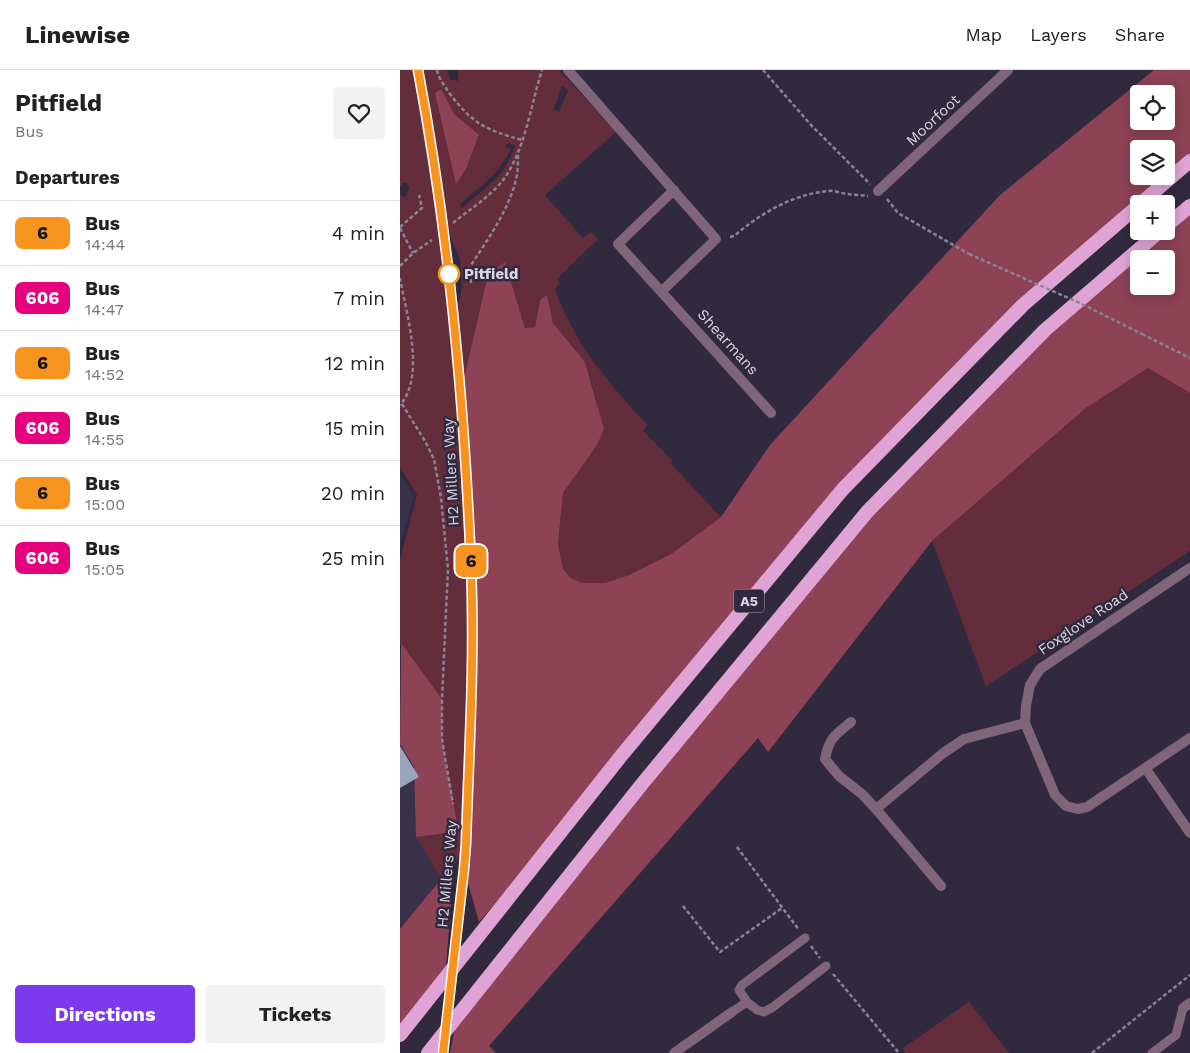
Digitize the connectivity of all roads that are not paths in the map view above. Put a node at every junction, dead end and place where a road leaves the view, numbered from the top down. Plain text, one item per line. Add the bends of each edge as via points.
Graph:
1 (418, 70) edge
2 (568, 70) edge
3 (1008, 70) edge
4 (1190, 161) edge
5 (674, 190) junction
6 (1150, 195) edge
7 (879, 196) road end
8 (1190, 206) edge
9 (1130, 213) edge
10 (1175, 218) edge
11 (1150, 240) edge
12 (662, 291) junction
13 (771, 413) dead end
14 (1190, 568) edge
15 (851, 722) dead end
16 (1025, 723) junction
17 (1190, 738) edge
18 (1146, 769) junction
19 (876, 809) junction
20 (1190, 834) edge
21 (941, 886) dead end
22 (804, 938) road end
23 (826, 966) road end
24 (746, 1002) junction
25 (1186, 1005) edge
26 (732, 1012) joint
27 (400, 1035) edge
28 (428, 1053) edge
29 (444, 1053) edge
30 (674, 1053) edge
31 (1152, 1053) edge

1 - 29 street, H2 Millers Way, bridge via 448,265 461,390 471,567 472,676 464,869
2 - 5 street
3 - 7 street, Moorfoot
4 - 6 highway, A5
5 - 12 street via 716,238
5 - 12 street, Shearmans via 618,244
8 - 10 highway
9 - 27 highway, A5 via 1023,304 843,489 621,756
11 - 28 highway, A5 via 1045,330 867,512 642,784
12 - 13 street, Shearmans
14 - 16 street, Foxglove Road via 1040,669 1030,685
15 - 19 street via 828,744 825,759
16 - 18 street, Foxglove Road via 1055,795 1066,806 1088,807
16 - 19 street via 964,739
17 - 18 street, Foxglove Road
18 - 20 street
19 - 21 street
22 - 24 lane via 742,985 739,990
23 - 24 lane via 764,1012
24 - 26 lane
25 - 31 lane via 1176,1035
26 - 30 street

